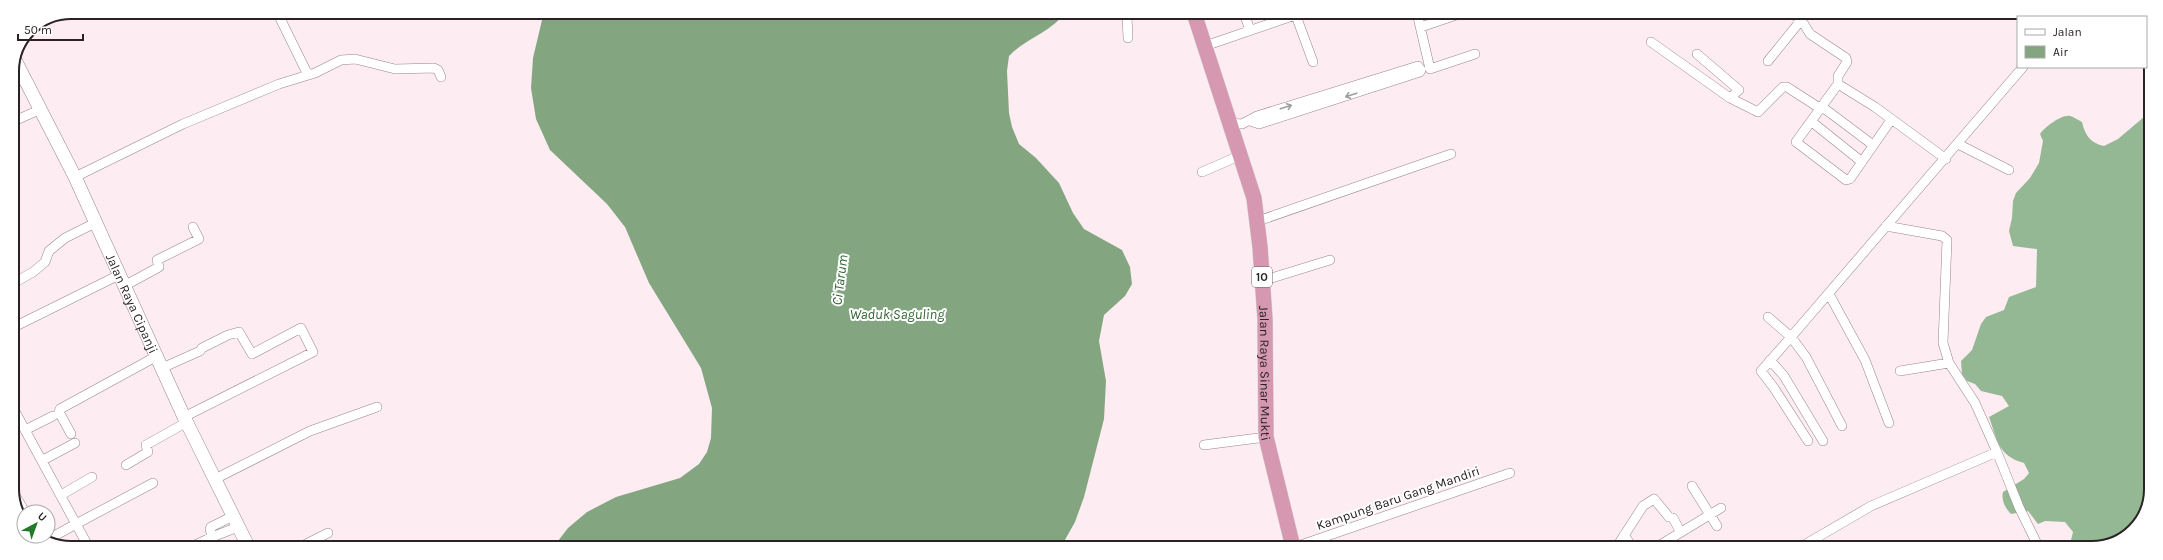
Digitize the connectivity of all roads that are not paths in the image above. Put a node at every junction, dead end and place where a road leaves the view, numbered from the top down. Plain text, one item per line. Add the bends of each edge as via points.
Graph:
1 (280, 19) edge
2 (1127, 19) edge
3 (1196, 19) edge
4 (1246, 19) edge
5 (1282, 19) edge
6 (1299, 19) edge
7 (1418, 19) edge
8 (1444, 19) edge
9 (1802, 19) edge
10 (1805, 19) edge
11 (1420, 27) junction
12 (1250, 30) junction
13 (1128, 38) dead end
14 (1651, 42) dead end
15 (1205, 46) junction
16 (1475, 54) dead end
17 (1697, 54) dead end
18 (1768, 61) dead end
19 (1313, 62) dead end
20 (2022, 68) edge
21 (19, 69) edge
22 (308, 75) junction
23 (441, 78) dead end
24 (1838, 84) junction
25 (1335, 95) junction
26 (1730, 98) junction
27 (1821, 109) junction
28 (39, 110) junction
29 (19, 119) edge
30 (1891, 120) junction
31 (1812, 122) junction
32 (1230, 123) junction
33 (1958, 144) junction
34 (1873, 146) junction
35 (1451, 154) dead end
36 (1240, 156) junction
37 (1946, 159) junction
38 (1862, 162) junction
39 (2009, 170) dead end
40 (1202, 172) dead end
41 (74, 177) junction
42 (1258, 221) junction
43 (95, 223) junction
44 (1886, 226) junction
45 (193, 227) dead end
46 (1330, 260) dead end
47 (19, 280) edge
48 (121, 280) junction
49 (1262, 281) junction
50 (1829, 294) junction
51 (1768, 318) dead end
52 (19, 325) edge
53 (1791, 337) junction
54 (1770, 360) junction
55 (160, 362) junction
56 (1949, 363) junction
57 (1900, 371) dead end
58 (377, 407) dead end
59 (53, 416) dead end
60 (19, 419) edge
61 (186, 420) junction
62 (1889, 423) dead end
63 (1842, 426) dead end
64 (25, 430) junction
65 (71, 434) dead end
66 (1266, 437) junction
67 (1808, 441) dead end
68 (1823, 441) dead end
69 (75, 443) dead end
70 (1204, 445) dead end
71 (1997, 452) junction
72 (42, 460) junction
73 (126, 465) dead end
74 (1510, 473) dead end
75 (92, 477) dead end
76 (214, 479) junction
77 (153, 483) dead end
78 (1692, 486) dead end
79 (61, 495) junction
80 (1721, 508) dead end
81 (1709, 514) junction
82 (236, 522) junction
83 (76, 524) junction
84 (1717, 526) dead end
85 (1680, 531) junction
86 (328, 533) dead end
87 (56, 535) edge
88 (1624, 535) junction
89 (85, 541) edge
90 (204, 541) edge
91 (246, 541) edge
92 (312, 541) edge
93 (1292, 541) edge
94 (1312, 541) edge
95 (1620, 541) edge
96 (1628, 541) edge
97 (1665, 541) edge
98 (1811, 541) edge
99 (2036, 541) edge

1 - 22 street
2 - 13 street
3 - 15 highway, Jalan Raya Sinar Mukti / 10
4 - 12 street
5 - 12 street
6 - 19 street
7 - 11 street
8 - 11 street
9 - 18 street
10 - 24 street via 1810,34 1846,58 1847,62 1838,76
11 - 16 street via 1430,69
12 - 15 street
14 - 26 street
15 - 32 highway, Jalan Raya Sinar Mukti / 10
17 - 26 street via 1739,90
20 - 33 street
21 - 28 main road, Jalan Raya Cipanji
22 - 23 street via 338,61 351,59 395,69 434,68 438,70
22 - 41 street via 279,84 183,124
24 - 27 street
24 - 30 street
25 -> 25 street via 1418,66 1420,67 1420,72
25 - 32 street via 1255,121
26 - 27 street via 1758,112 1786,86
27 - 31 street
27 - 34 street via 1825,109
28 - 29 street
28 - 41 main road, Jalan Raya Cipanji
30 - 34 street
30 - 37 street
31 - 38 street
31 - 38 street via 1797,140 1798,144 1847,181
32 - 36 highway, Jalan Raya Sinar Mukti / 10
33 - 37 street
33 - 39 street
34 - 38 street
35 - 42 street
36 - 40 street
36 - 42 highway, Jalan Raya Sinar Mukti / 10 via 1254,198
37 - 44 street
41 - 43 main road, Jalan Raya Cipanji
42 - 49 highway, Jalan Raya Sinar Mukti / 10
43 - 47 street via 65,238 49,251 45,262
43 - 48 main road, Jalan Raya Cipanji
44 - 50 street
44 - 56 street via 1942,236 1947,240 1943,343
45 - 48 street via 199,239 157,260 159,267 155,271
46 - 49 street
48 - 52 street
48 - 55 main road, Jalan Raya Cipanji
49 - 66 highway, Jalan Raya Sinar Mukti / 10
50 - 53 street
50 - 62 street via 1865,360
51 - 53 street
53 - 54 street
53 - 63 street via 1806,357
54 - 67 street via 1761,371
54 - 68 street via 1784,376
55 - 61 main road, Jalan Raya Cipanji
55 - 61 street via 200,351 228,335 240,332 252,354 301,328 313,352
55 - 65 street via 60,409 59,412
56 - 57 street
56 - 71 street via 1975,403
58 - 76 street via 310,432
59 - 64 street
60 - 64 street
61 - 73 street via 146,445 148,452
61 - 76 main road, Jalan Raya Cipanji
64 - 72 street
66 - 70 street
66 - 93 highway, Jalan Raya Sinar Mukti / 10
69 - 72 street
71 - 98 street via 1872,506
71 - 99 street
72 - 79 street
74 - 94 street, Kampung Baru Gang Mandiri
75 - 79 street
76 - 82 main road, Jalan Raya Cipanji
77 - 83 street
78 - 81 street
79 - 83 street
80 - 81 street
81 - 84 street
81 - 85 street
82 - 90 street
82 - 91 main road, Jalan Raya Cipanji
83 - 87 street
83 - 89 street
85 - 88 street via 1673,518 1669,517 1654,499 1644,506
85 - 97 street
86 - 92 street
88 - 95 street
88 - 96 street

